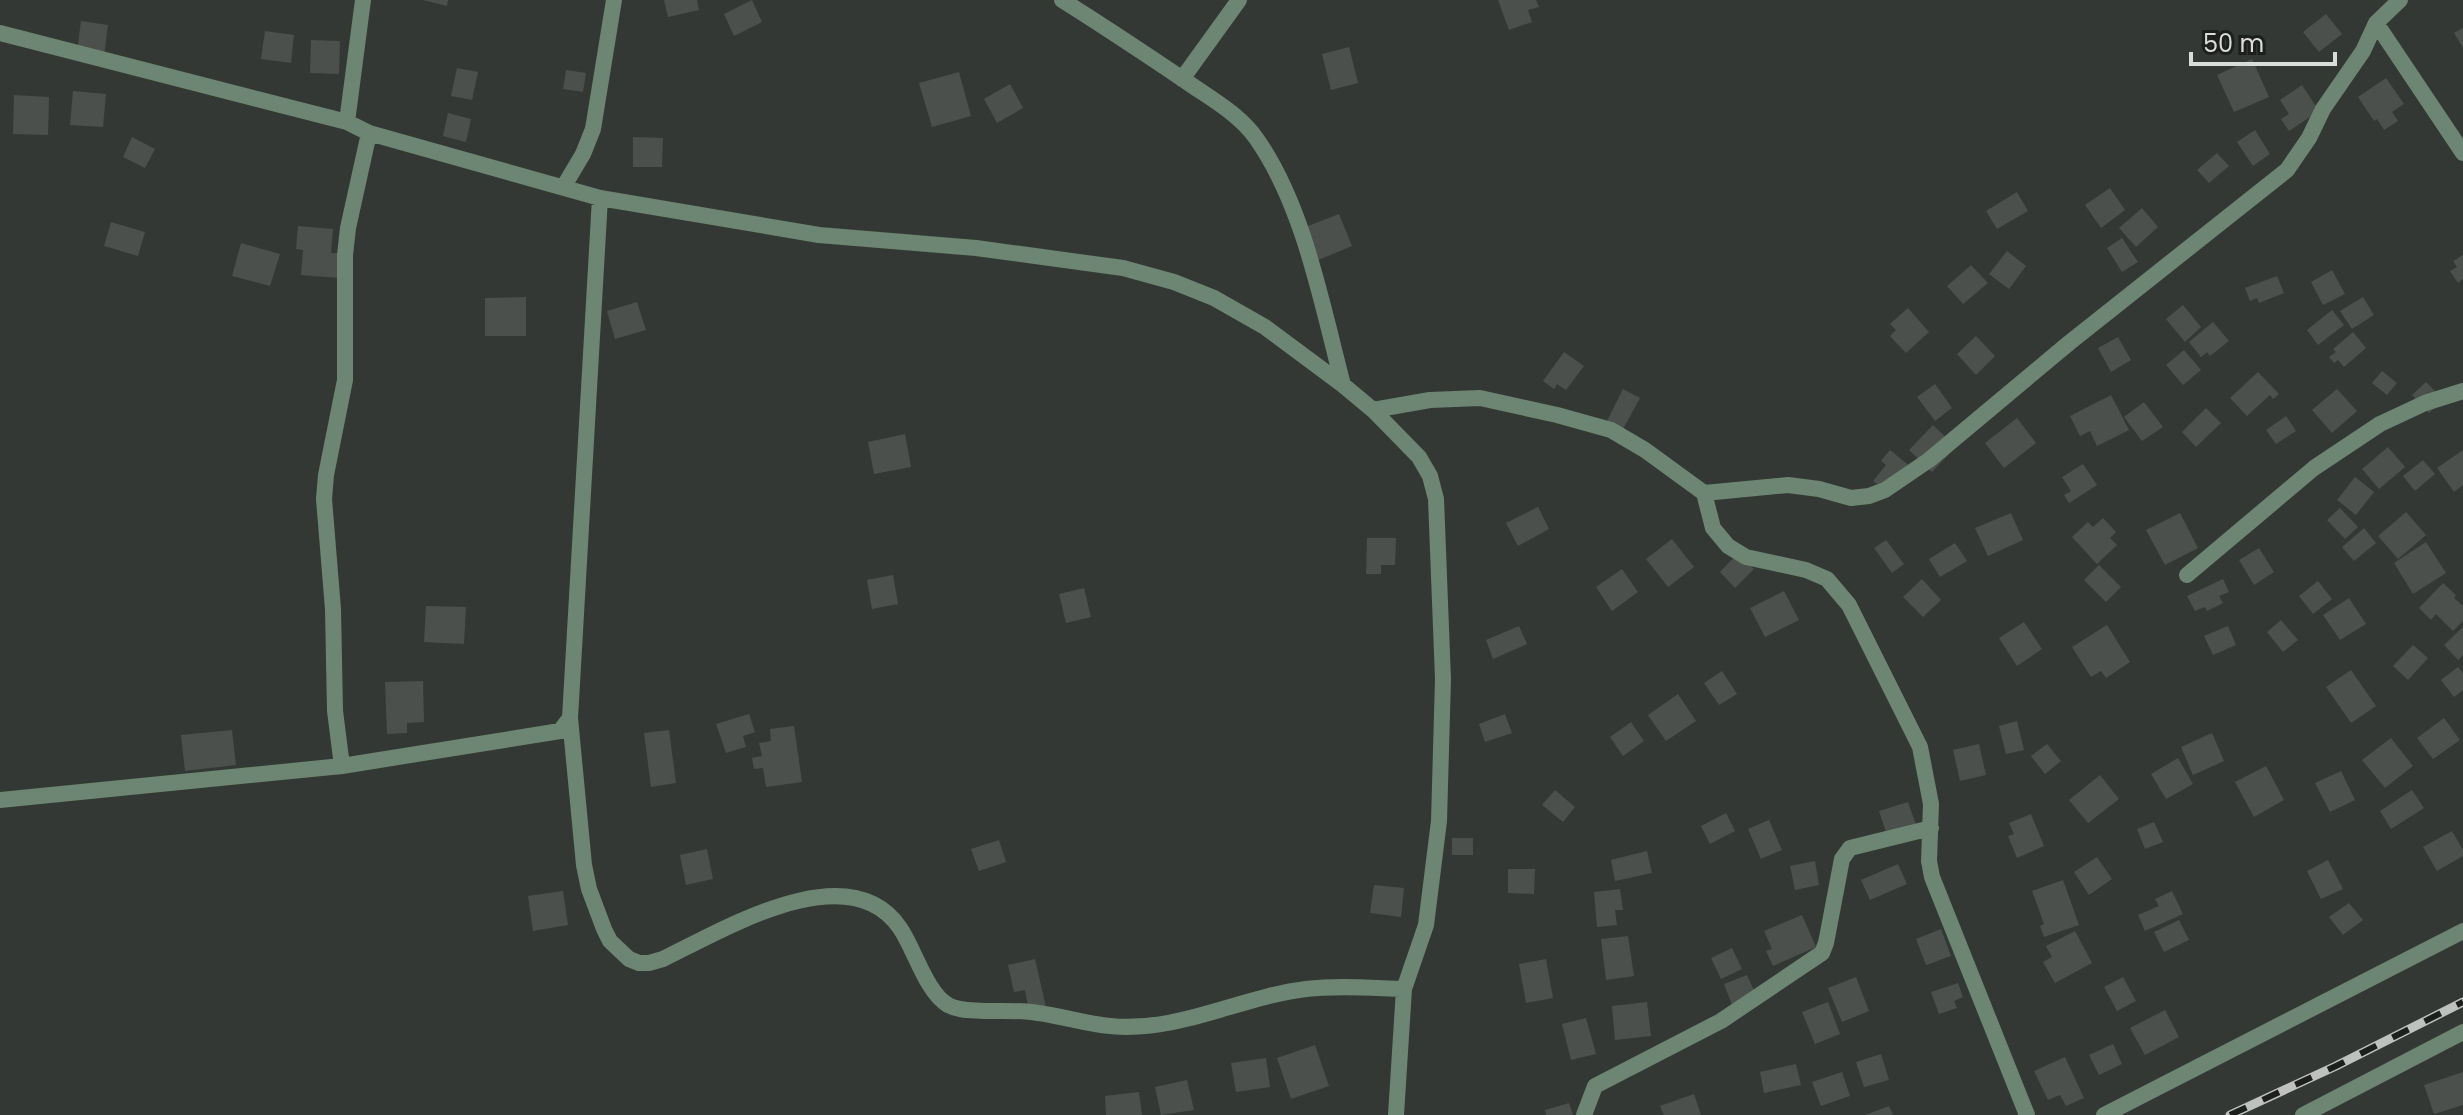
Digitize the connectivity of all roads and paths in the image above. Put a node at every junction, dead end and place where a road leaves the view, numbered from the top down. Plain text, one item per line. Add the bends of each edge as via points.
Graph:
1 (363, 0) edge
2 (614, 0) edge
3 (1062, 0) edge
4 (1239, 0) edge
5 (2400, 0) edge
6 (2376, 23) junction
7 (0, 33) edge
8 (1182, 79) junction
9 (347, 122) junction
10 (369, 133) junction
11 (2463, 153) edge
12 (564, 186) junction
13 (600, 198) junction
14 (1343, 385) junction
15 (2463, 391) edge
16 (1373, 410) junction
17 (1704, 493) junction
18 (2187, 575) dead end
19 (570, 718) junction
20 (342, 766) junction
21 (0, 800) edge
22 (1931, 828) junction
23 (2463, 931) edge
24 (1404, 989) junction
25 (2463, 1032) edge
26 (1396, 1115) edge
27 (1584, 1115) edge
28 (2027, 1115) edge
29 (2104, 1115) edge
30 (2303, 1115) edge

1 - 9 street
2 - 12 street via 593,129
3 - 8 street
4 - 8 street
5 - 6 street
6 - 11 street
6 - 17 street via 2287,170 1929,460 1869,496 1851,498 1788,485
7 - 9 street
8 - 14 street via 1239,119 1268,158 1295,214
9 - 10 street
10 - 12 street
10 - 20 street via 348,228 345,380 324,499
12 - 13 street
13 - 14 street via 819,235 976,248 1123,268 1214,298 1265,327
13 - 19 street
14 - 16 street
15 - 18 street via 2367,432 2314,468
16 - 17 street via 1480,398 1557,415 1611,430
16 - 24 street via 1419,457 1436,499 1443,679 1439,821 1426,925
17 - 22 street via 1713,528 1728,546 1746,557 1827,579 1849,605 1920,747
19 - 20 street via 560,731
19 - 24 street via 589,889 610,941 639,963 663,959 758,914 803,899 838,896 862,899 889,914 934,991 960,1010 1035,1012 1136,1028 1308,988
20 - 21 street
22 - 27 street via 1850,848 1842,859 1822,953 1721,1021 1595,1086
22 - 28 street via 1932,877
23 - 29 street
24 - 26 street
25 - 30 street

